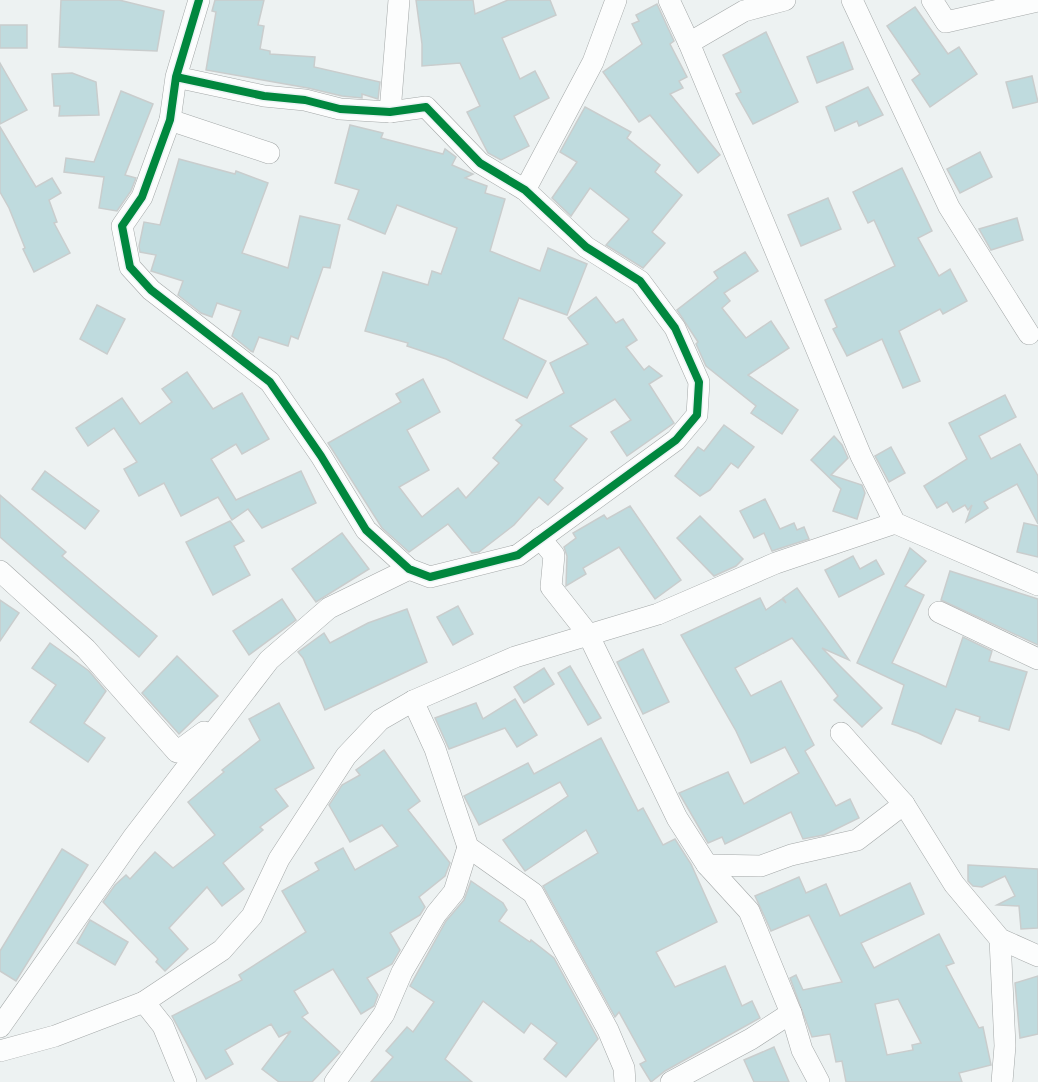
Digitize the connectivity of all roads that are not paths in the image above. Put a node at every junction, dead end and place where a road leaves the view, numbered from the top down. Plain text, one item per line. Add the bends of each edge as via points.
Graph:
1 (200, 0) edge
2 (399, 0) edge
3 (616, 0) edge
4 (669, 0) edge
5 (785, 0) edge
6 (852, 0) edge
7 (932, 0) edge
8 (1038, 1) edge
9 (689, 43) junction
10 (176, 77) junction
11 (390, 112) junction
12 (170, 120) junction
13 (269, 153) dead end
14 (525, 190) junction
15 (1029, 334) dead end
16 (895, 523) junction
17 (540, 538) junction
18 (409, 569) junction
19 (0, 571) edge
20 (1038, 585) edge
21 (939, 612) dead end
22 (588, 634) junction
23 (1038, 659) edge
24 (413, 701) junction
25 (226, 716) junction
26 (841, 733) dead end
27 (904, 804) junction
28 (468, 847) junction
29 (707, 865) junction
30 (1000, 939) junction
31 (1038, 956) edge
32 (144, 1002) junction
33 (790, 1013) junction
34 (0, 1027) edge
35 (0, 1051) edge
36 (186, 1082) edge
37 (335, 1082) edge
38 (625, 1082) edge
39 (671, 1082) edge
40 (819, 1082) edge
41 (1002, 1082) edge

1 - 10 street
2 - 11 street
3 - 14 street via 593,62
4 - 9 street
5 - 9 street via 744,11
6 - 15 street via 949,207
7 - 8 street via 945,22
9 - 16 street via 861,456
10 - 11 street via 340,109
10 - 12 street
11 - 14 street via 426,107 480,163
12 - 13 street
12 - 18 street via 142,197 122,226 130,267 151,290 270,381 366,530
14 - 17 street via 586,247 640,281 675,328 699,382 697,416 676,440
16 - 20 street
16 - 22 street via 776,563 658,614
17 - 18 street via 518,555 475,568 430,577
17 - 22 street via 554,555 551,587
18 - 25 street via 329,608 269,660
19 - 25 street via 86,650 177,752
21 - 23 street
22 - 24 street via 515,657
22 - 29 street via 677,818
24 - 28 street via 435,748
24 - 32 street via 380,720 346,756 279,859 245,925 222,950
25 - 34 street via 132,839
26 - 27 street
27 - 29 street via 857,840 760,866
27 - 30 street via 954,884
28 - 37 street via 454,892 436,914 402,972 384,1014
28 - 38 street via 533,893 608,1030 624,1068
29 - 33 street via 749,912
30 - 31 street
30 - 41 street via 1005,1046
32 - 35 street via 55,1036
32 - 36 street via 163,1026
33 - 39 street
33 - 40 street via 802,1050

